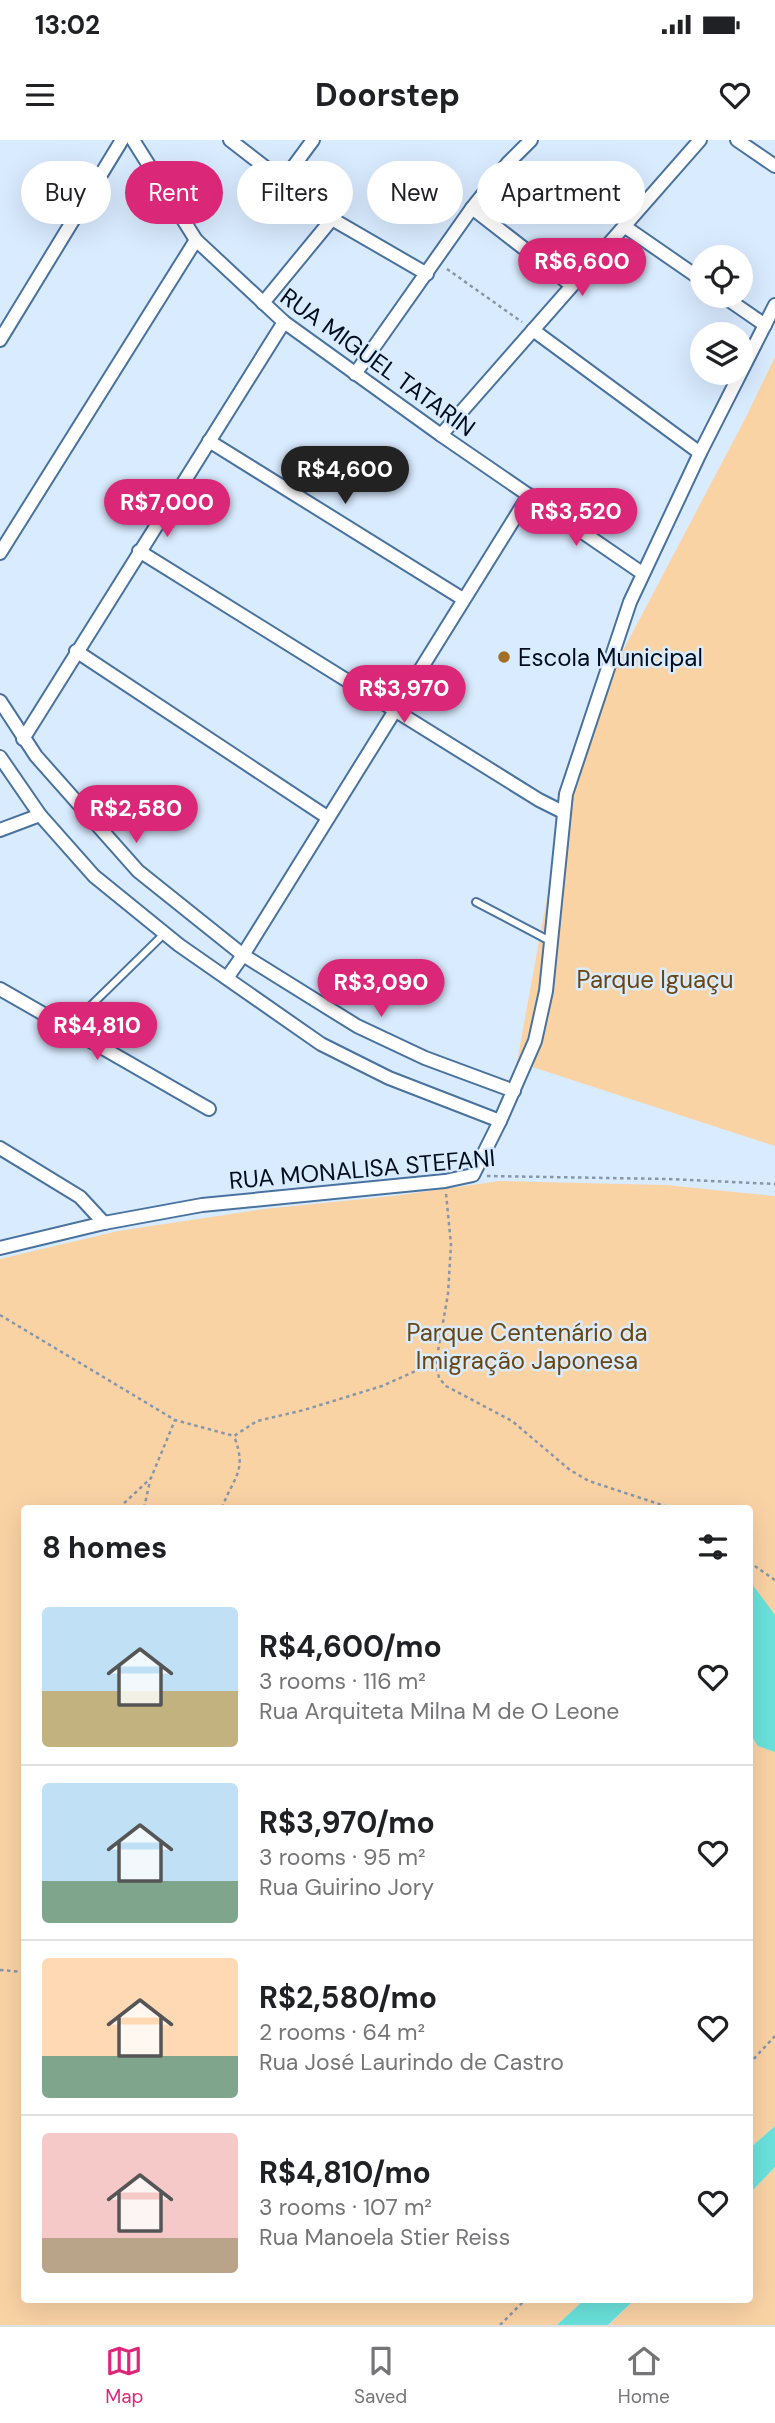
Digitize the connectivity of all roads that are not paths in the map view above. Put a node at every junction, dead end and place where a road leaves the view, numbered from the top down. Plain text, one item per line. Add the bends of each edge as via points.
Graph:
1 (122, 140) edge
2 (133, 140) edge
3 (230, 140) edge
4 (313, 140) edge
5 (700, 140) edge
6 (737, 140) edge
7 (526, 141) edge
8 (256, 161) edge
9 (298, 161) edge
10 (775, 166) edge
11 (472, 208) junction
12 (328, 224) edge
13 (341, 224) edge
14 (624, 226) junction
15 (196, 240) junction
16 (690, 273) edge
17 (427, 274) junction
18 (571, 285) junction
19 (263, 303) junction
20 (775, 305) edge
21 (740, 308) edge
22 (284, 322) junction
23 (765, 325) junction
24 (533, 330) junction
25 (0, 340) edge
26 (355, 374) junction
27 (441, 435) junction
28 (209, 441) junction
29 (700, 453) junction
30 (529, 495) junction
31 (139, 551) junction
32 (0, 553) edge
33 (642, 573) junction
34 (463, 599) junction
35 (76, 651) junction
36 (0, 701) edge
37 (395, 708) junction
38 (23, 739) junction
39 (0, 757) edge
40 (563, 812) junction
41 (40, 815) junction
42 (327, 817) junction
43 (0, 830) edge
44 (476, 902) dead end
45 (165, 933) junction
46 (552, 942) junction
47 (243, 956) junction
48 (227, 978) junction
49 (0, 989) edge
50 (69, 1027) junction
51 (514, 1091) junction
52 (209, 1109) dead end
53 (500, 1121) junction
54 (0, 1148) edge
55 (104, 1223) junction
56 (0, 1248) edge

1 - 25 street
2 - 15 street, RUA MIGUEL TATARIN
3 - 8 street
4 - 9 street
5 - 14 street
6 - 10 street
7 - 11 street
11 - 17 street
11 - 18 street
12 - 19 street
13 - 17 street
14 - 16 street
14 - 18 street
15 - 19 street, RUA MIGUEL TATARIN
15 - 32 street
17 - 26 street
18 - 24 street
19 - 22 street, RUA MIGUEL TATARIN
20 - 23 street
21 - 23 street
22 - 26 street, RUA MIGUEL TATARIN
22 - 28 street
23 - 29 street
24 - 27 street
24 - 29 street
26 - 27 street, RUA MIGUEL TATARIN
27 - 30 street, RUA MIGUEL TATARIN
28 - 31 street
28 - 34 street
29 - 33 street
30 - 33 street, RUA MIGUEL TATARIN
30 - 34 street
31 - 35 street
31 - 37 street
33 - 40 street
34 - 37 street
35 - 38 street
35 - 42 street
36 - 38 street
37 - 40 street
37 - 42 street
38 - 47 street via 138,871
39 - 41 street
40 - 46 street
41 - 43 street
41 - 45 street via 94,876
42 - 47 street
44 - 46 lane
45 - 48 street
45 - 50 lane
46 - 51 street via 535,1041
47 - 48 street
47 - 51 street via 357,1026 425,1058
48 - 53 street via 321,1044 389,1079
49 - 50 street
50 - 52 street
51 - 53 street
53 - 55 street, RUA MONALISA STEFANI via 473,1175 202,1205
54 - 55 street via 80,1197
55 - 56 street, RUA MONALISA STEFANI

